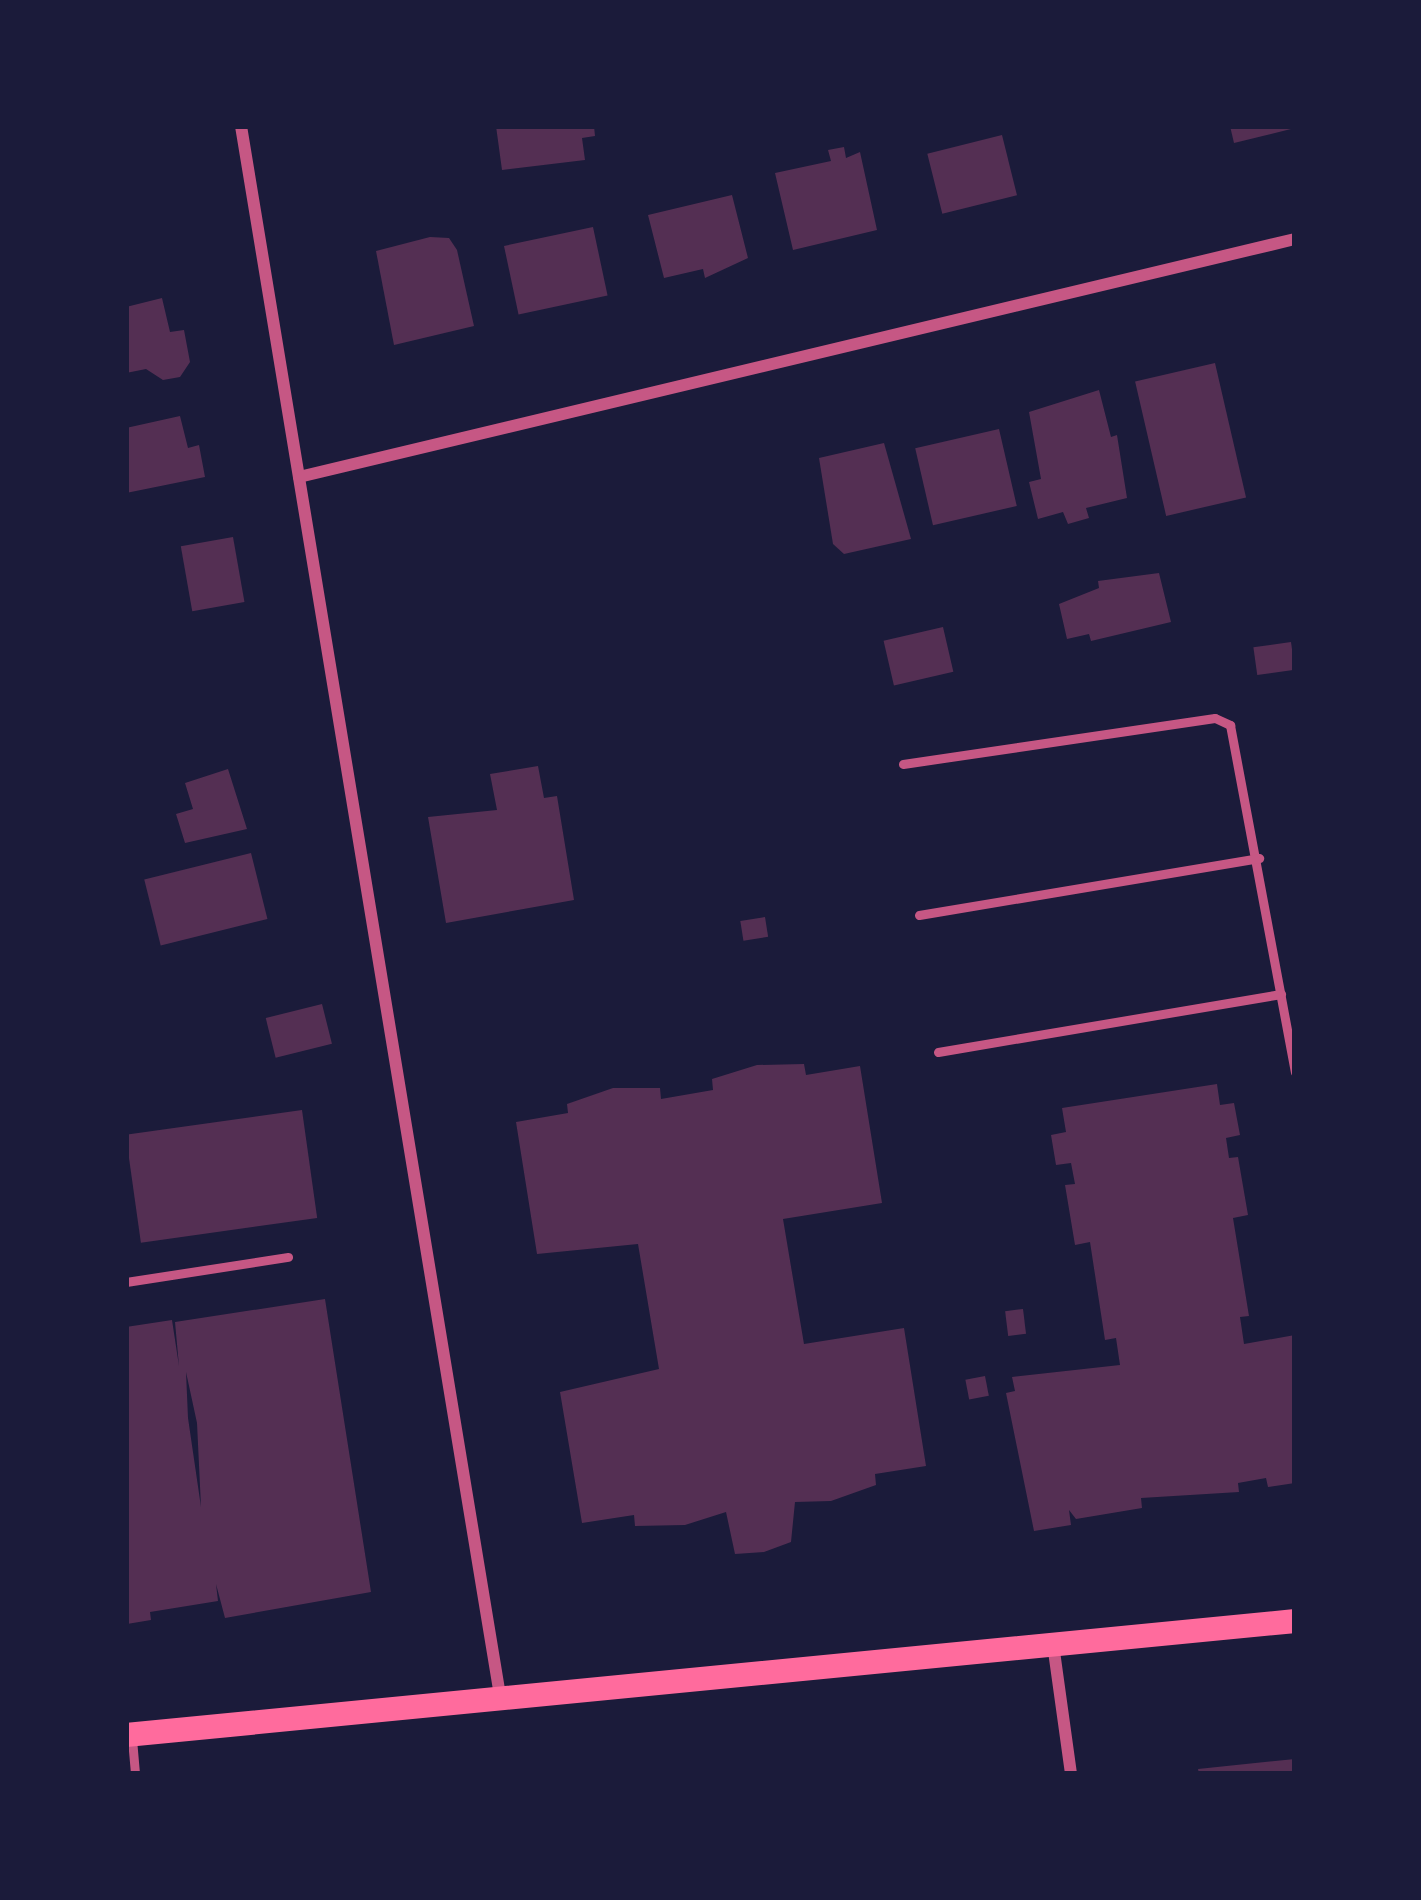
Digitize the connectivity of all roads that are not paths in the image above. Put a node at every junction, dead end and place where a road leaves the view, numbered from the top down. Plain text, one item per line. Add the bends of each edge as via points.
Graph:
1 (241, 126) edge
2 (1295, 239) edge
3 (298, 477) junction
4 (903, 764) dead end
5 (1258, 858) junction
6 (919, 915) dead end
7 (1281, 994) junction
8 (938, 1052) dead end
9 (1295, 1072) edge
10 (288, 1257) dead end
11 (126, 1282) edge
12 (1295, 1622) edge
13 (1053, 1643) junction
14 (500, 1696) junction
15 (129, 1734) edge
16 (135, 1774) edge
17 (1071, 1774) edge

1 - 3 street
2 - 3 street
3 - 14 street
4 - 5 lane via 1215,718 1237,740
5 - 6 lane
5 - 7 lane
7 - 8 lane
7 - 9 lane
10 - 11 lane
12 - 13 main road
13 - 14 main road
13 - 17 street
14 - 15 main road
15 - 16 lane

